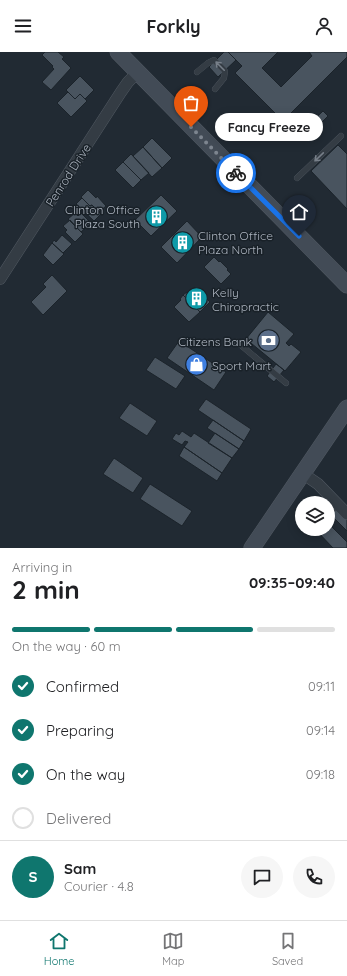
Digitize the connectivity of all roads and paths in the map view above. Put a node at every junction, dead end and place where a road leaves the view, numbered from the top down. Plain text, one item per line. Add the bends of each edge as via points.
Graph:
1 (118, 52) edge
2 (138, 72) junction
3 (197, 72) dead end
4 (215, 89) dead end
5 (341, 136) dead end
6 (297, 178) dead end
7 (0, 279) edge
8 (347, 285) edge
9 (237, 342) dead end
10 (286, 383) dead end
11 (347, 408) edge
12 (302, 473) junction
13 (347, 514) edge
14 (252, 548) edge

1 - 2 main road
2 - 7 street, Penrod Drive via 121,92
2 - 8 main road
4 -> 3 lane via 224,78 225,71 214,60
5 -> 6 lane
9 - 10 lane
11 - 12 main road
12 - 13 street via 318,484
12 - 14 main road

